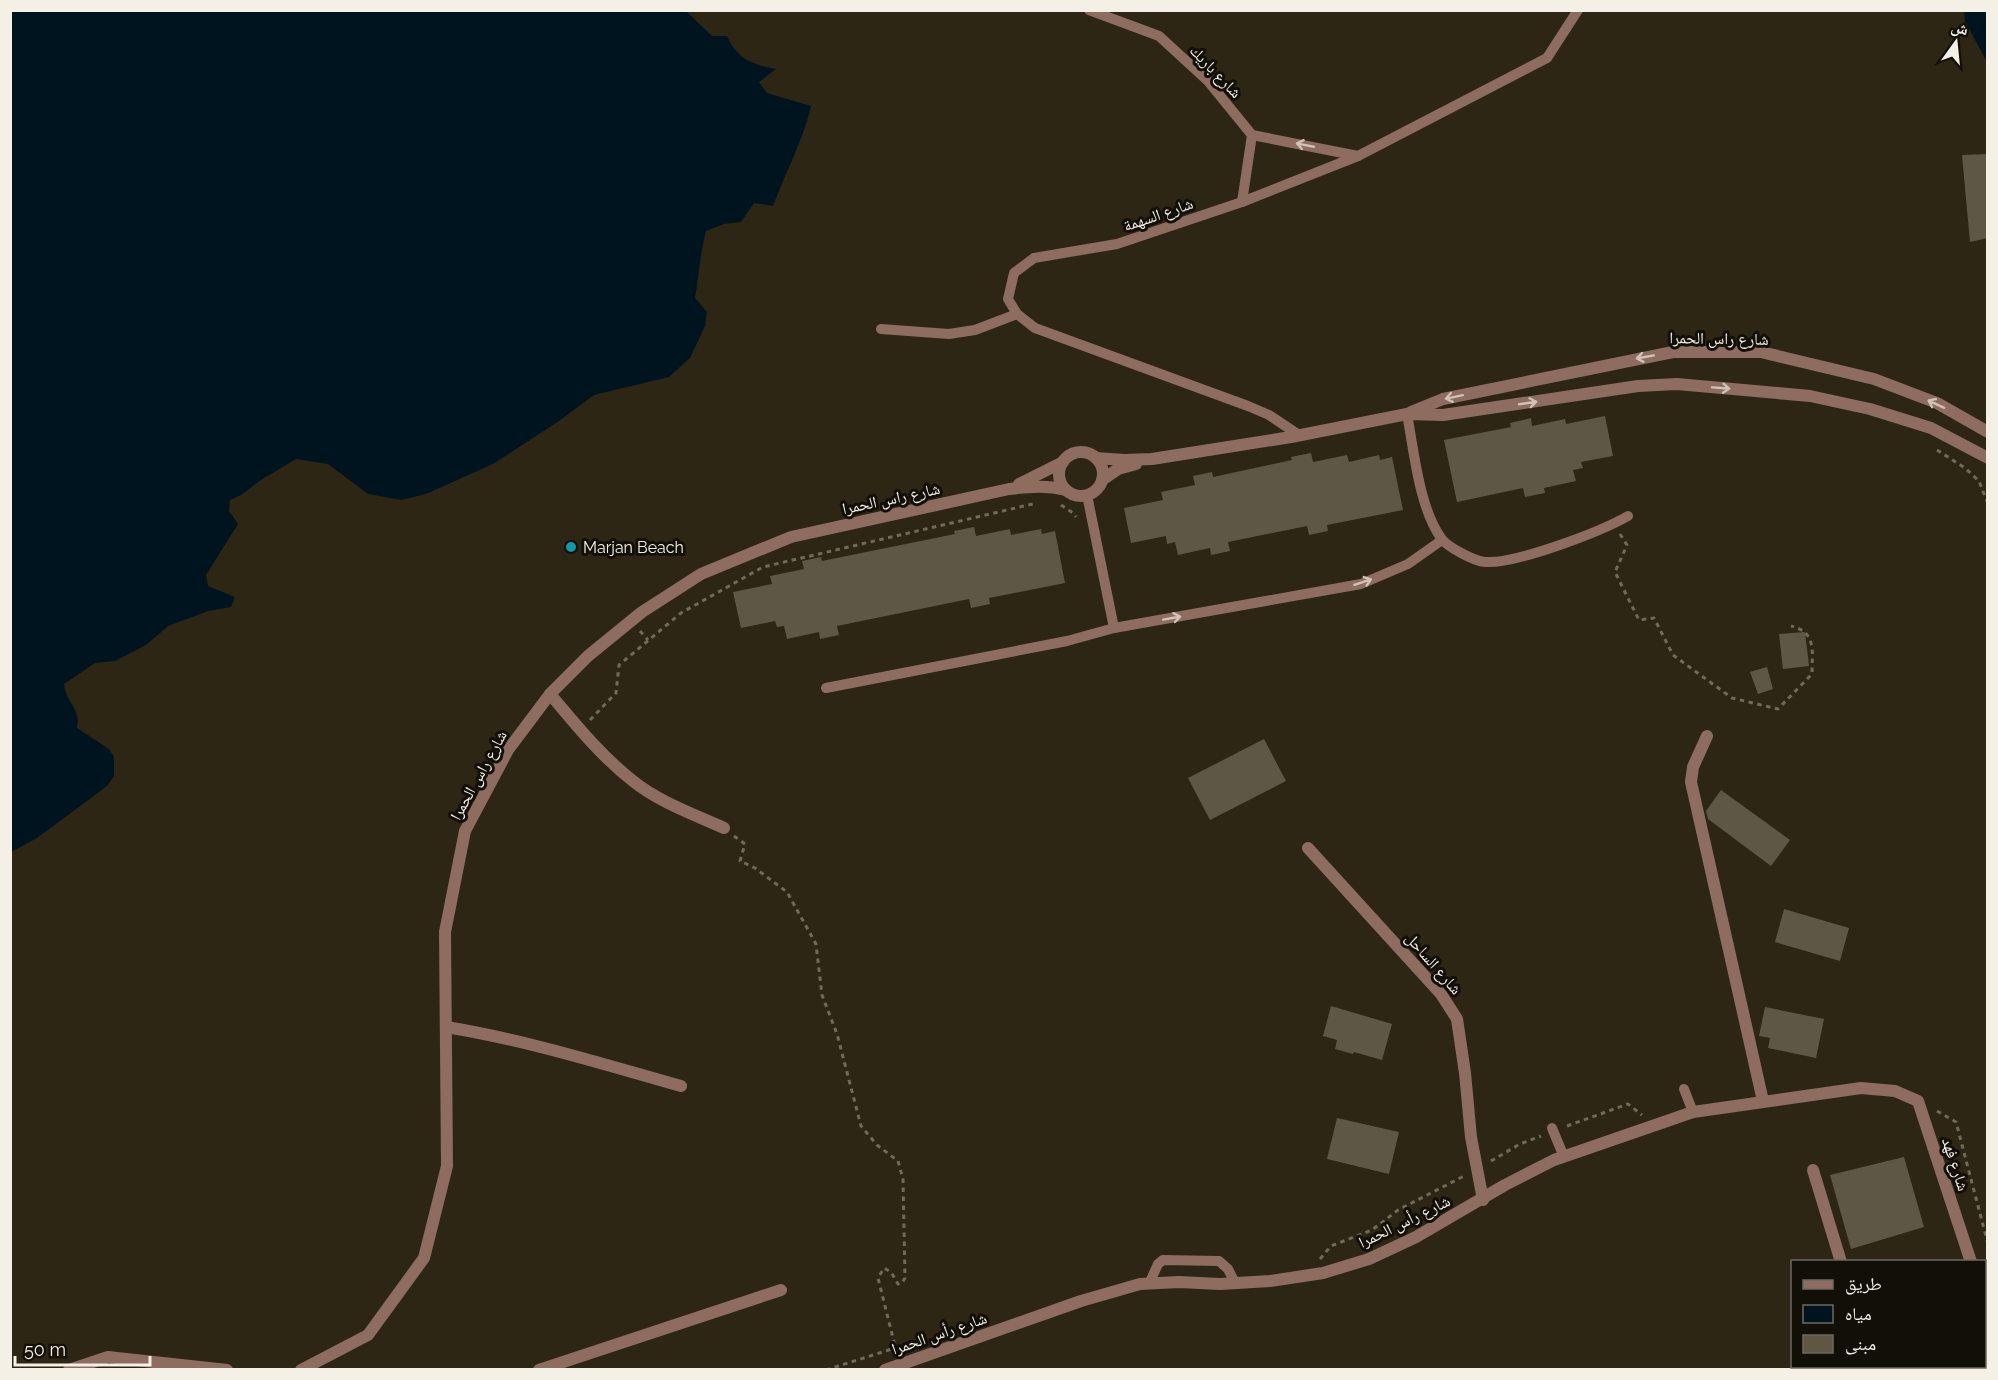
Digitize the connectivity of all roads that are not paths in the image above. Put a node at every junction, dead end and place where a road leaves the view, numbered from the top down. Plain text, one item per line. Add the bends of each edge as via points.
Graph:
1 (1089, 10) edge
2 (1578, 10) edge
3 (1252, 135) junction
4 (1358, 156) junction
5 (1242, 202) junction
6 (1017, 314) junction
7 (880, 329) dead end
8 (1407, 414) junction
9 (1988, 432) edge
10 (1295, 436) junction
11 (1988, 458) edge
12 (1096, 459) junction
13 (1152, 459) junction
14 (1063, 462) junction
15 (1102, 480) junction
16 (1010, 489) junction
17 (1066, 490) junction
18 (1087, 495) junction
19 (1628, 516) dead end
20 (1442, 540) junction
21 (1114, 628) junction
22 (826, 688) dead end
23 (550, 694) junction
24 (1707, 735) dead end
25 (724, 828) road end
26 (1308, 848) dead end
27 (446, 1027) junction
28 (681, 1086) dead end
29 (1684, 1089) dead end
30 (1894, 1091) joint
31 (1763, 1101) junction
32 (1693, 1112) junction
33 (1552, 1130) road end
34 (1564, 1157) junction
35 (1813, 1170) dead end
36 (1483, 1200) junction
37 (1840, 1260) edge
38 (1970, 1260) edge
39 (1235, 1283) junction
40 (1149, 1284) junction
41 (781, 1290) dead end
42 (69, 1370) edge
43 (227, 1370) edge
44 (301, 1370) edge
45 (539, 1370) edge
46 (885, 1370) edge

1 - 3 lane, شارع باريك via 1159,36 1208,81
2 - 4 lane, شارع السهمة via 1547,58
4 -> 3 lane
3 - 5 lane
4 - 5 lane, شارع السهمة
5 - 6 lane, شارع السهمة via 1117,244 1034,258 1014,273 1008,299
6 - 7 lane via 975,330 949,334
6 - 10 lane via 1035,328 1248,406
9 -> 8 street, شارع راس الحمرا via 1937,403 1874,379 1761,352 1663,353 1443,399
8 - 10 street, شارع راس الحمرا
8 -> 11 street, شارع راس الحمرا via 1443,414 1638,386 1732,388 1810,396 1870,409 1931,428
8 - 20 lane via 1420,484
10 - 13 street, شارع راس الحمرا
12 - 13 street, شارع راس الحمرا
12 - 14 street via 1083,452
12 - 15 street via 1103,472
13 - 15 street, شارع راس الحمرا via 1118,470
14 - 16 street, شارع راس الحمرا
14 - 17 street via 1059,476
15 - 18 street
16 - 17 street, شارع راس الحمرا via 1053,486
16 - 23 street, شارع راس الحمرا via 792,537 701,574 642,612 588,656
17 - 18 street
18 - 21 lane
19 - 20 lane via 1579,537 1504,561 1482,562
21 -> 20 lane via 1361,584 1408,564
21 - 22 lane via 1067,641
23 - 25 street via 580,730 634,782
23 - 27 street, شارع راس الحمرا via 508,750 465,831 445,932
24 - 31 street via 1691,782
26 - 36 street, شارع الساحل via 1450,1006 1457,1019
27 - 28 street via 544,1047
27 - 44 street, شارع راس الحمرا via 447,1166 424,1258 368,1335
29 - 32 lane
30 - 31 street, شارع رأس الحمرا via 1861,1088
30 - 38 street, شارع فهد via 1918,1101
31 - 32 street, شارع رأس الحمرا
32 - 34 street, شارع رأس الحمرا
33 - 34 lane
34 - 36 street, شارع رأس الحمرا
35 - 37 street
36 - 39 street, شارع رأس الحمرا via 1369,1259 1323,1272
39 - 40 street, شارع رأس الحمرا
39 - 40 lane via 1219,1260 1163,1260
40 - 46 street, شارع رأس الحمرا via 1081,1301
41 - 45 street
42 - 43 street via 108,1357

